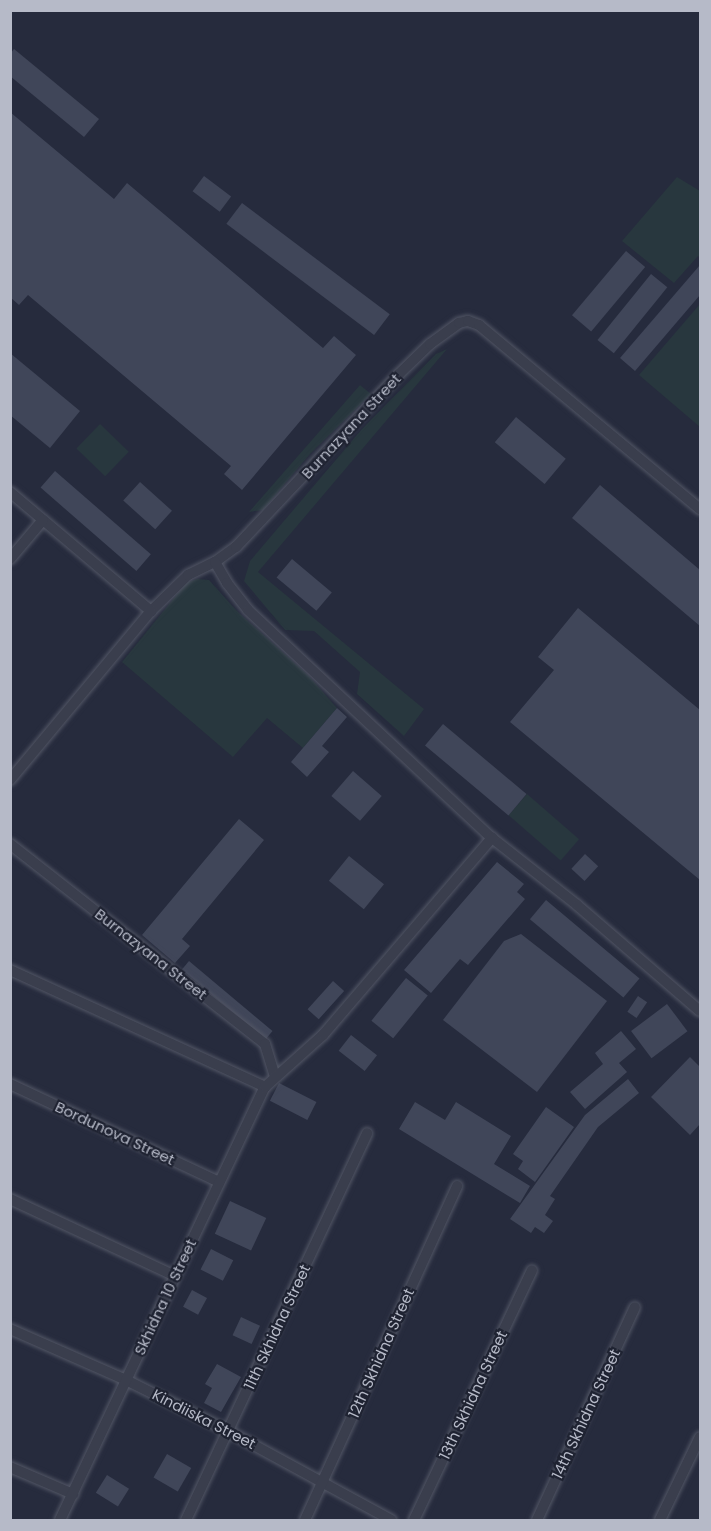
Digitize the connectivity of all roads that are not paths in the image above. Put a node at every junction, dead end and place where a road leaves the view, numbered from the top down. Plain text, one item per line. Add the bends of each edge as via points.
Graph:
1 (10, 492) edge
2 (700, 509) edge
3 (44, 520) junction
4 (10, 559) edge
5 (215, 562) junction
6 (151, 611) junction
7 (10, 780) edge
8 (492, 838) junction
9 (10, 844) edge
10 (10, 970) edge
11 (700, 1011) edge
12 (275, 1076) junction
13 (10, 1084) edge
14 (265, 1087) junction
15 (367, 1133) dead end
16 (219, 1182) junction
17 (457, 1186) dead end
18 (10, 1199) edge
19 (532, 1270) dead end
20 (174, 1276) junction
21 (635, 1307) dead end
22 (10, 1329) edge
23 (126, 1380) junction
24 (228, 1431) junction
25 (700, 1437) edge
26 (10, 1467) edge
27 (323, 1482) junction
28 (73, 1494) junction
29 (60, 1521) edge
30 (186, 1521) edge
31 (305, 1521) edge
32 (391, 1521) edge
33 (414, 1521) edge
34 (537, 1521) edge
35 (660, 1521) edge

1 - 3 street
2 - 5 street, Burnazyana Street via 479,325 463,321 430,344 399,374 265,518
3 - 4 street
3 - 6 street
5 - 6 street, Burnazyana Street via 188,574
5 - 8 street via 248,610
6 - 7 street, Burnazyana Street
8 - 11 street via 578,905
8 - 12 street, Skhidna 10 Street via 324,1035
9 - 12 street, Burnazyana Street via 265,1044
10 - 14 street
12 - 14 street, Skhidna 10 Street
13 - 16 street, Bordunova Street
14 - 16 street, Skhidna 10 Street
15 - 24 street, 11th Skhidna Street
16 - 20 street, Skhidna 10 Street
17 - 27 street, 12th Skhidna Street
18 - 20 street
19 - 33 street, 13th Skhidna Street
20 - 23 street, Skhidna 10 Street
21 - 34 street, 14th Skhidna Street
22 - 23 street, Kindiiska Street
23 - 24 street, Kindiiska Street
23 - 28 street, Skhidna 10 Street
24 - 27 street, Kindiiska Street
24 - 30 street, 11th Skhidna Street
25 - 35 street
26 - 28 street
27 - 31 street, 12th Skhidna Street
27 - 32 street, Kindiiska Street
28 - 29 street, Skhidna 10 Street

